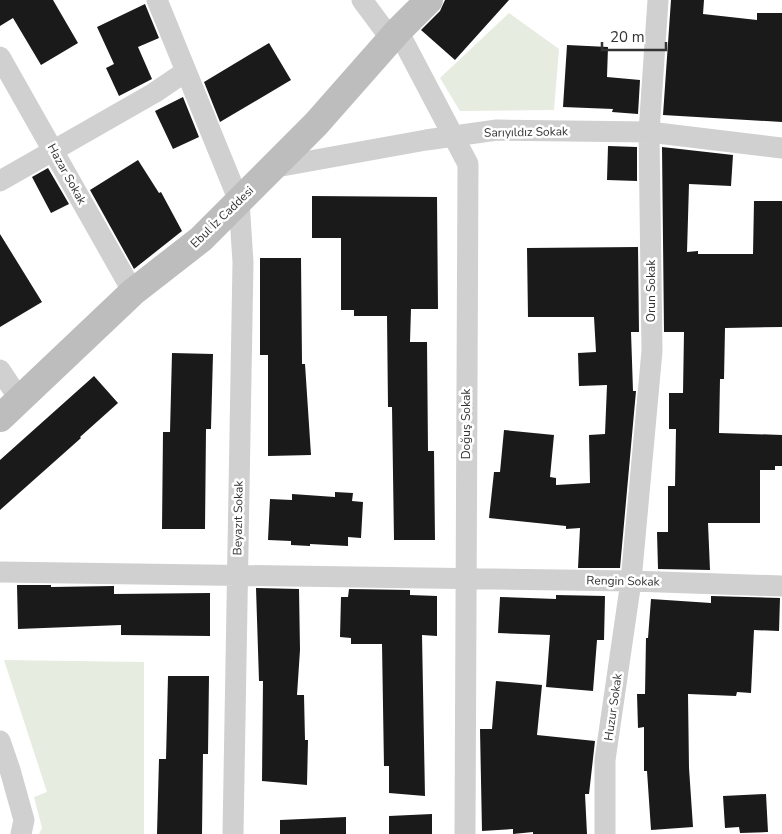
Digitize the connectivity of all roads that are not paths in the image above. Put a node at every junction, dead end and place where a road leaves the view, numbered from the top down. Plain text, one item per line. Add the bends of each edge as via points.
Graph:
1 (157, 0) edge
2 (362, 0) edge
3 (429, 0) edge
4 (658, 0) edge
5 (395, 35) junction
6 (0, 57) edge
7 (185, 72) junction
8 (649, 132) junction
9 (454, 136) junction
10 (782, 148) edge
11 (53, 151) junction
12 (271, 168) junction
13 (0, 181) edge
14 (238, 201) junction
15 (133, 292) junction
16 (0, 370) edge
17 (10, 409) edge
18 (0, 572) edge
19 (237, 575) junction
20 (465, 579) junction
21 (631, 581) junction
22 (782, 586) edge
23 (0, 741) edge
24 (21, 834) edge
25 (233, 834) edge
26 (465, 834) edge
27 (605, 834) edge

1 - 7 street, Beyazıt Sokak
2 - 5 street, Doğuş Sokak
3 - 5 street, Ebul İz Caddesi
4 - 8 street, Orun Sokak
5 - 9 street, Doğuş Sokak
5 - 12 street, Ebul İz Caddesi via 316,124
6 - 11 street, Hazar Sokak
7 - 11 street
7 - 14 street, Beyazıt Sokak
8 - 9 street, Sarıyıldız Sokak via 497,130
8 - 10 street, Sarıyıldız Sokak
8 - 21 street, Orun Sokak via 652,351
9 - 12 street, Sarıyıldız Sokak
9 - 20 street, Doğuş Sokak via 468,164
11 - 13 street
11 - 15 street, Hazar Sokak
12 - 14 street, Ebul İz Caddesi
14 - 15 street, Ebul İz Caddesi via 201,239
14 - 19 street, Beyazıt Sokak via 243,262
15 - 17 street, Ebul İz Caddesi
16 - 17 street
18 - 19 street, Rengin Sokak
19 - 20 street, Rengin Sokak
19 - 25 street, Beyazıt Sokak
20 - 21 street, Rengin Sokak
20 - 26 street, Doğuş Sokak
21 - 22 street, Rengin Sokak
21 - 27 street, Huzur Sokak via 605,760
23 - 24 street via 24,820

